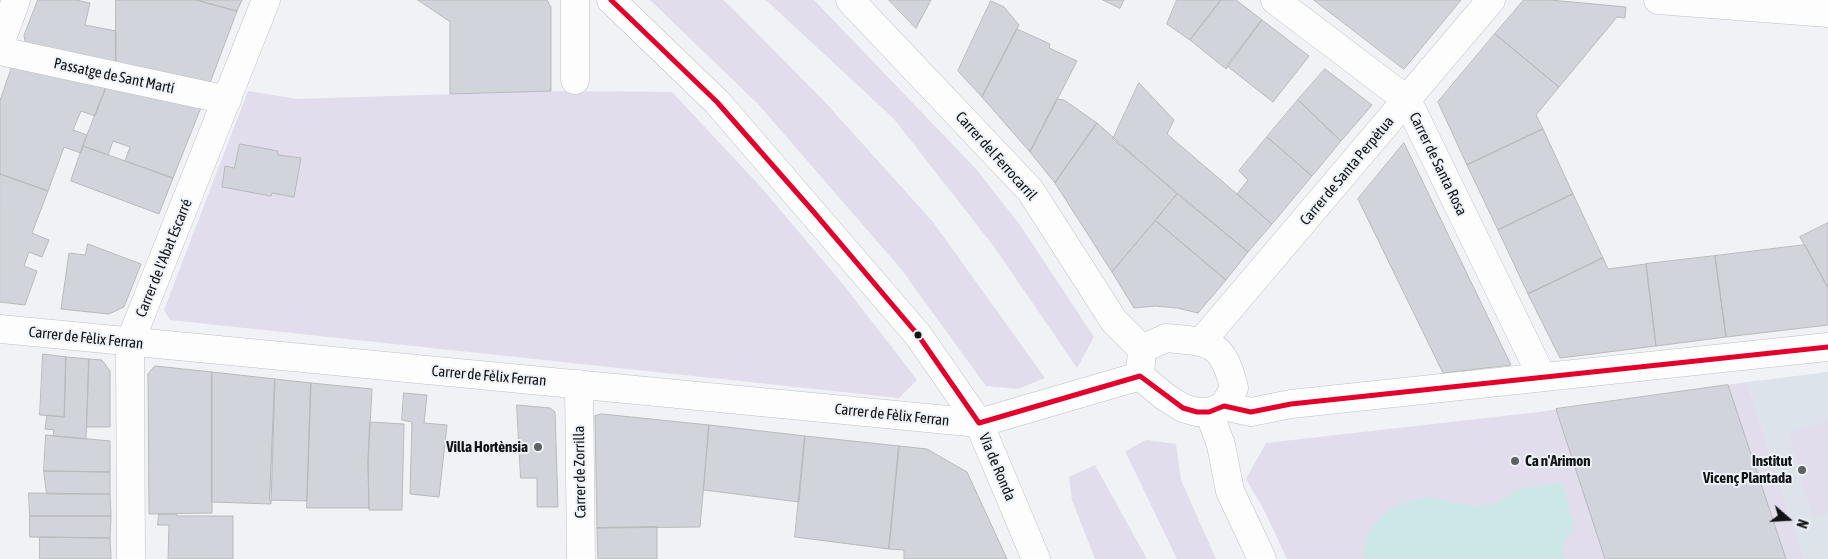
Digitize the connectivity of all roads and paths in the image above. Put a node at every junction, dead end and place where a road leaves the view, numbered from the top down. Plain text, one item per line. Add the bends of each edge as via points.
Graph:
1 (16, 0) edge
2 (266, 0) edge
3 (575, 0) edge
4 (611, 0) edge
5 (850, 0) edge
6 (1275, 0) edge
7 (1491, 0) edge
8 (1658, 0) edge
9 (1828, 13) edge
10 (0, 44) edge
11 (0, 51) edge
12 (575, 80) dead end
13 (227, 100) junction
14 (1407, 100) junction
15 (0, 329) edge
16 (1202, 341) junction
17 (130, 342) junction
18 (1828, 347) edge
19 (1142, 350) junction
20 (1140, 376) junction
21 (1542, 377) junction
22 (579, 384) junction
23 (1216, 409) junction
24 (979, 423) junction
25 (131, 559) edge
26 (581, 559) edge
27 (1036, 559) edge
28 (1262, 559) edge

1 - 10 street
2 - 13 street, Carrer de l'Abat Escarré
3 - 12 street
4 - 24 street, Via de Ronda via 717,102 812,210 918,335
5 - 19 street, Carrer del Ferrocarril via 1030,190 1114,321
6 - 14 street, Carrer de Santa Rosa
7 - 14 street, Carrer de Santa Perpètua
8 - 9 street
11 - 13 street, Passatge de Sant Martí
13 - 17 street, Carrer de l'Abat Escarré
14 - 16 street, Carrer de Santa Perpètua
14 - 21 street, Carrer de Santa Rosa
15 - 17 street, Carrer de Fèlix Ferran
16 - 19 street via 1166,338
16 - 23 street via 1218,350 1229,365 1234,388
17 - 22 street, Carrer de Fèlix Ferran
17 - 25 street, Carrer de l'Abat Escarré
18 - 21 street
19 - 20 street
20 - 23 street via 1183,408
20 - 24 street
21 - 23 street via 1291,404 1251,412
22 - 24 street, Carrer de Fèlix Ferran
22 - 26 street, Carrer de Zorrilla
23 - 28 street via 1230,491
24 - 27 street, Via de Ronda

